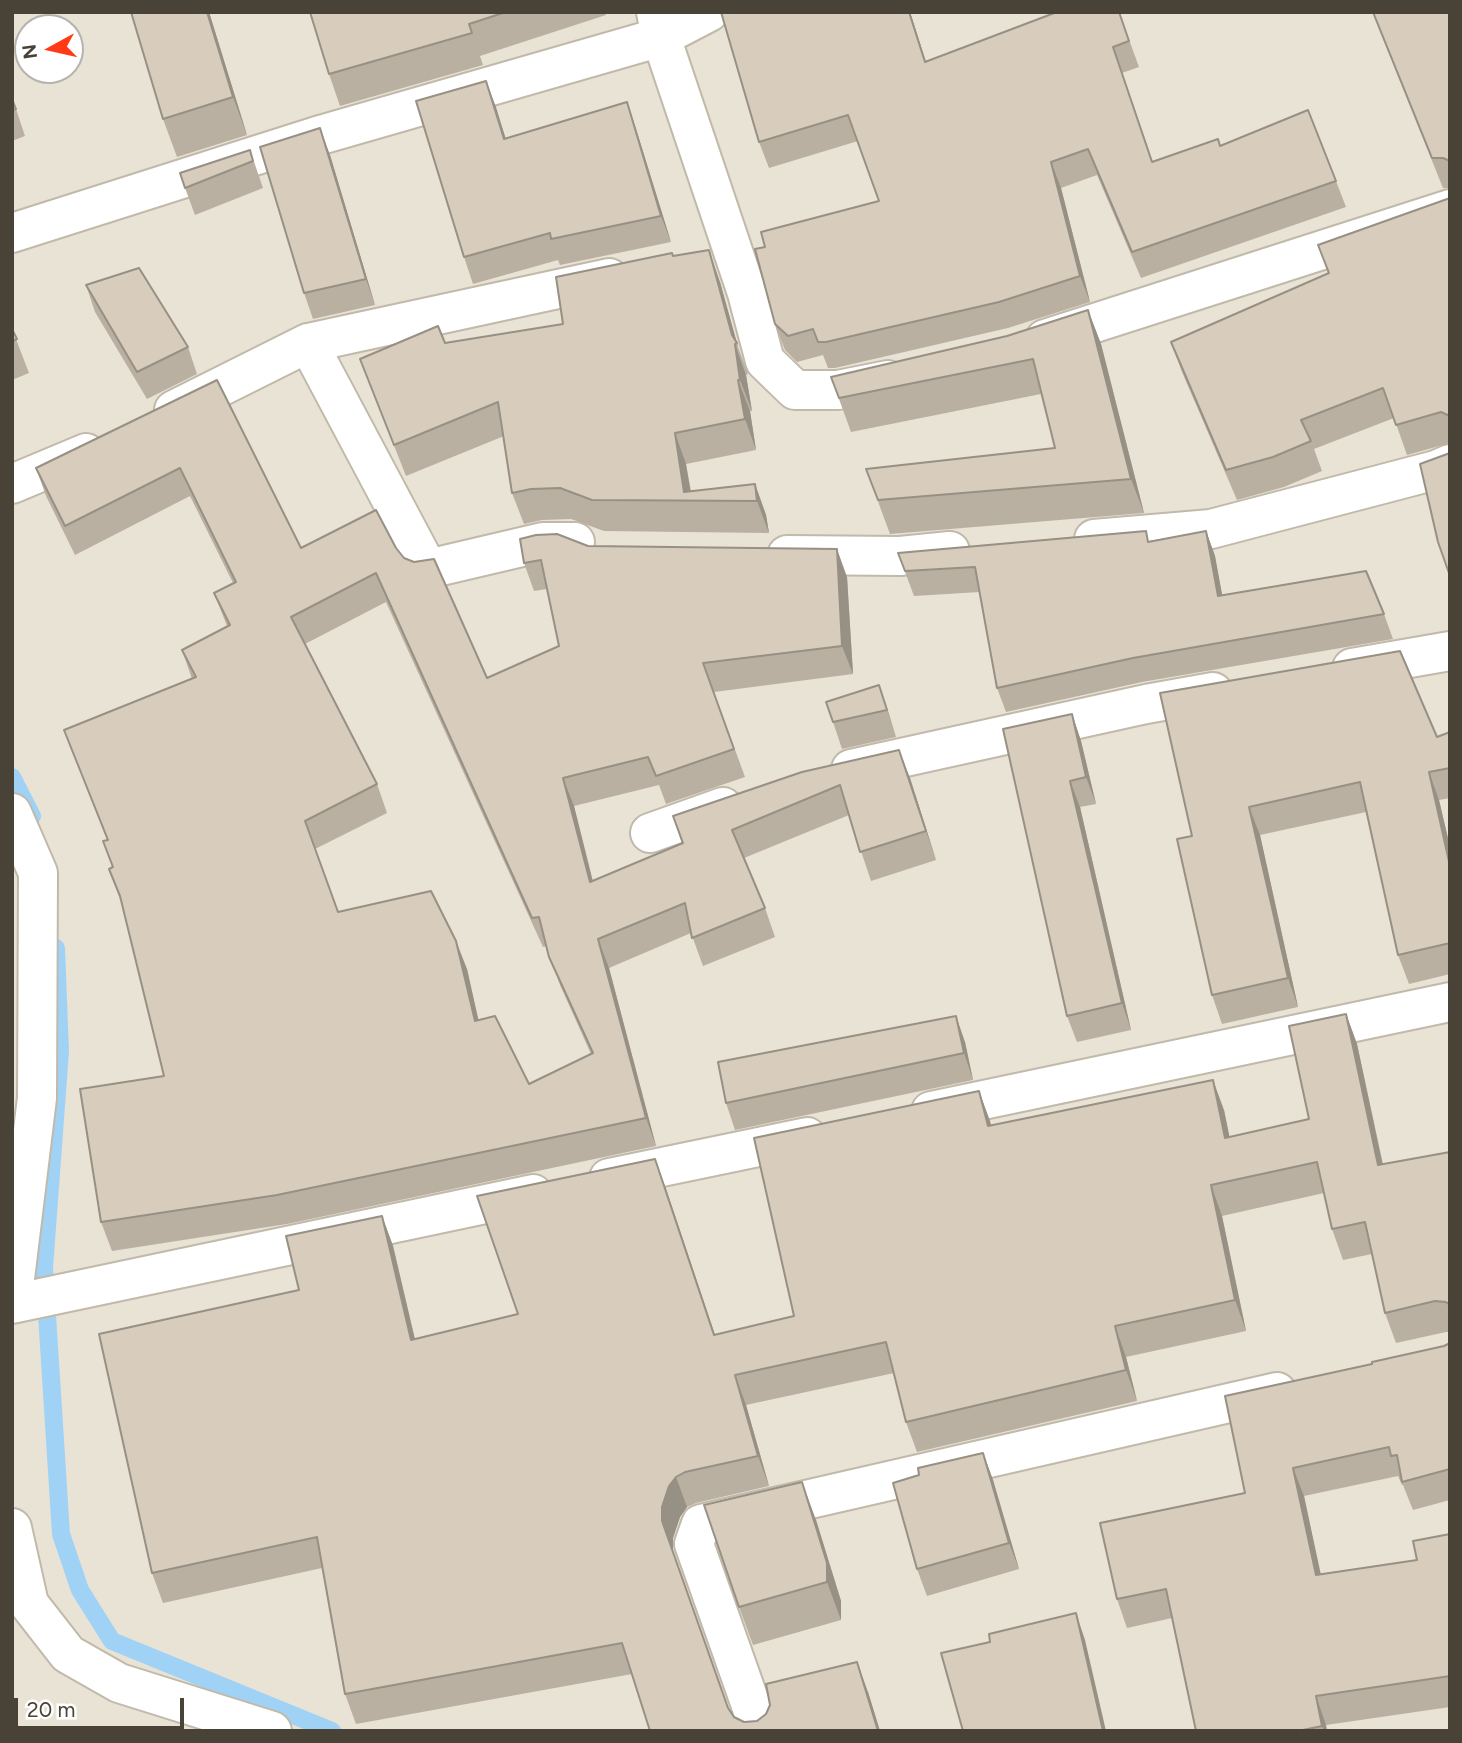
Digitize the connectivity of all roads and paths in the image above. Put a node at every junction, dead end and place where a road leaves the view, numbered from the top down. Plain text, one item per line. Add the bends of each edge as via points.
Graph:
1 (709, 12) edge
2 (658, 24) edge
3 (1450, 209) edge
4 (12, 233) edge
5 (638, 272) edge
6 (308, 343) junction
7 (1014, 349) edge
8 (920, 372) edge
9 (1450, 464) edge
10 (12, 484) edge
11 (1062, 542) edge
12 (981, 549) edge
13 (613, 553) edge
14 (750, 554) edge
15 (1450, 650) edge
16 (1318, 674) edge
17 (1252, 685) edge
18 (819, 776) edge
19 (754, 797) edge
20 (12, 813) edge
21 (650, 833) dead end
22 (1450, 1002) edge
23 (25, 1100) edge
24 (891, 1119) edge
25 (836, 1131) edge
26 (12, 1303) edge
27 (1314, 1384) edge
28 (12, 1528) edge
29 (272, 1731) edge
30 (760, 1731) edge

1 - 2 street
2 - 4 street
2 - 8 street via 718,255 747,293 765,361 795,390 838,390
3 - 7 street
5 - 6 street
6 - 10 street via 67,463
6 - 13 street via 428,569 543,542 572,541 599,553
9 - 11 street via 1211,529
12 - 14 street via 900,556
15 - 16 street
17 - 18 street
19 - 21 street
20 - 23 street via 38,873
22 - 24 street
23 - 26 street
25 - 26 street
27 - 30 street via 701,1524 694,1544
28 - 29 street via 29,1604 68,1654 119,1683

